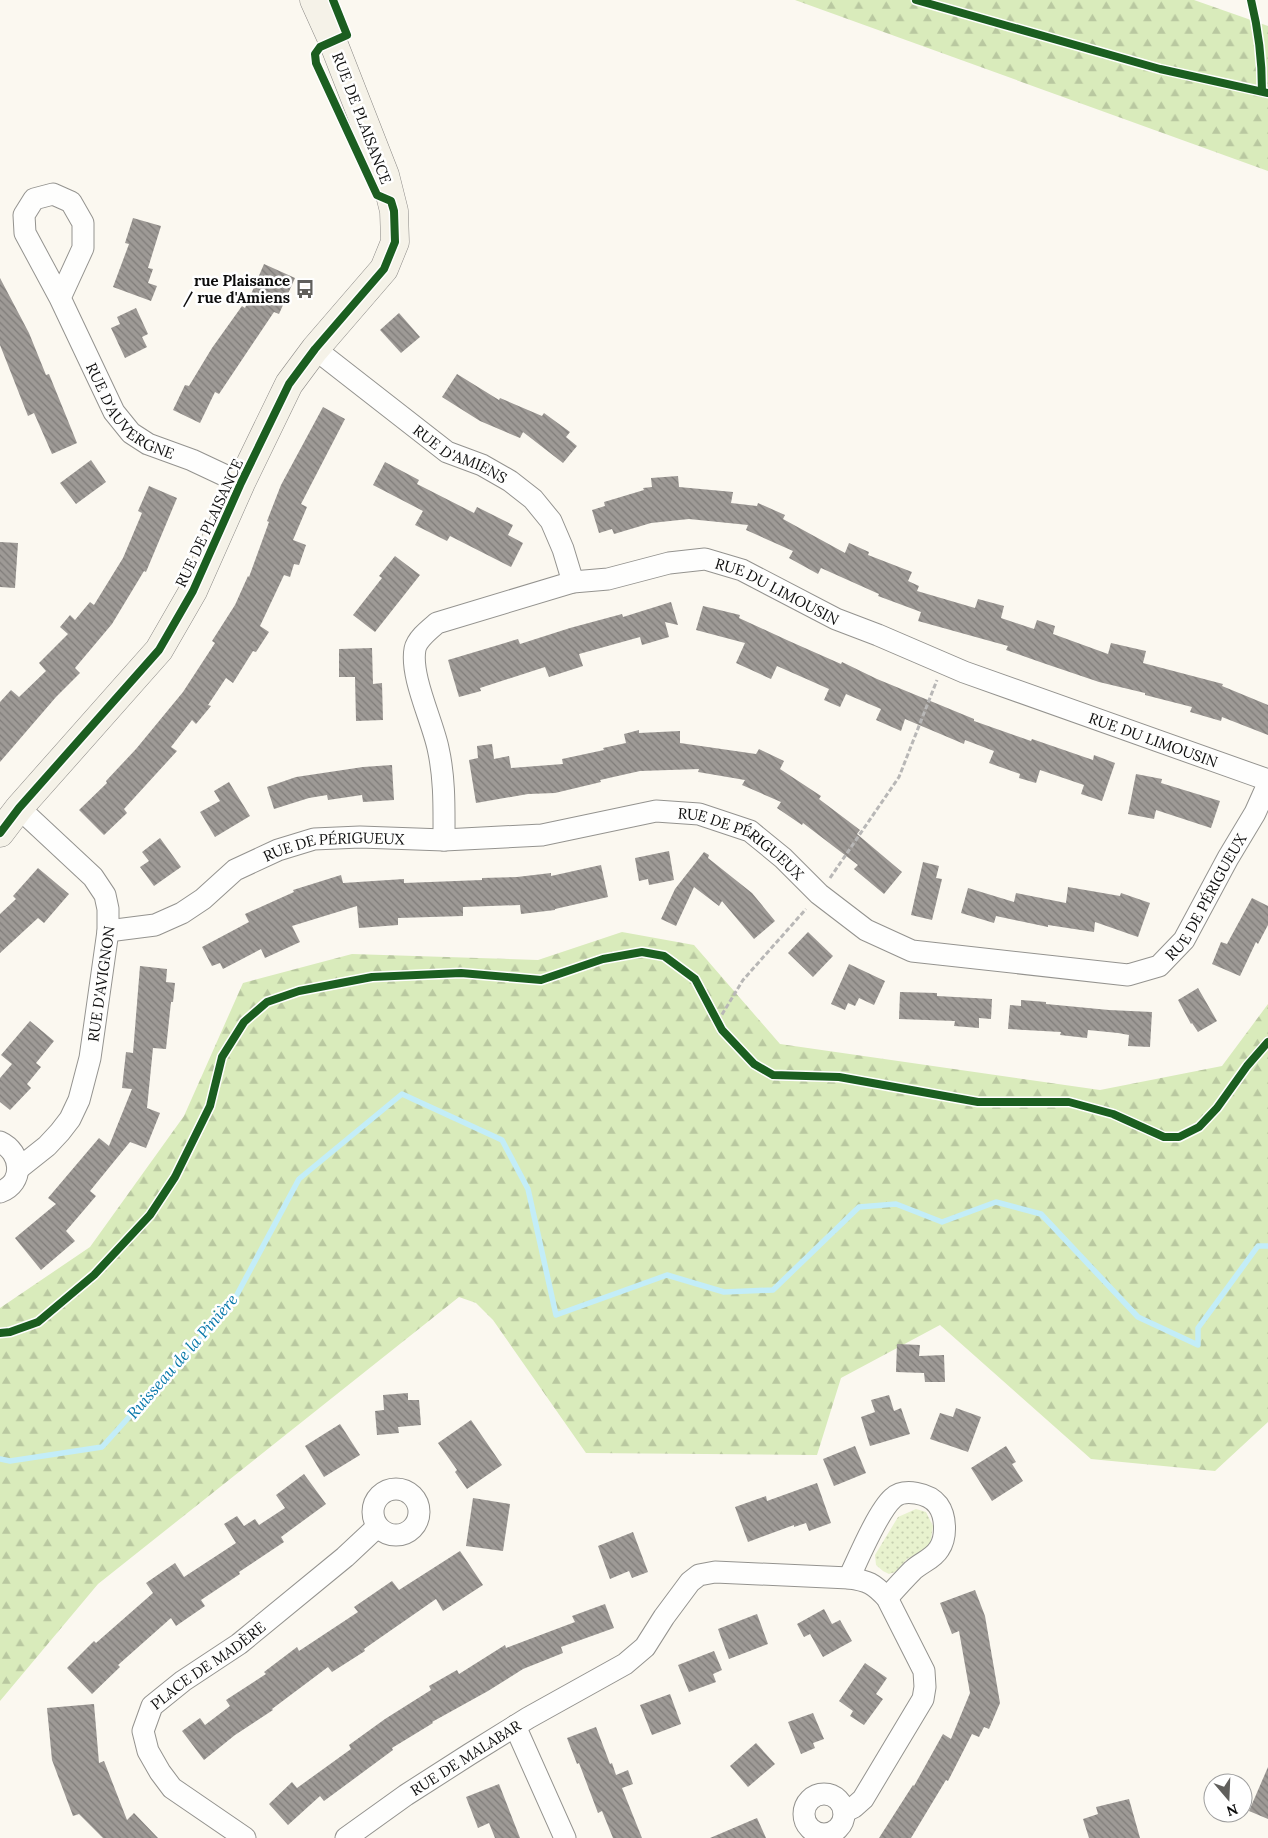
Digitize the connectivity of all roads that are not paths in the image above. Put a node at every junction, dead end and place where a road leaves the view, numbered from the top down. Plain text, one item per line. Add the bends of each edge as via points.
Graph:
1 (314, 0) edge
2 (60, 298) dead end
3 (315, 349) junction
4 (241, 483) junction
5 (573, 582) junction
6 (1268, 782) edge
7 (20, 808) junction
8 (0, 833) edge
9 (444, 840) junction
10 (108, 931) junction
11 (0, 1142) edge
12 (18, 1169) junction
13 (0, 1192) edge
14 (377, 1527) dead end
15 (849, 1578) junction
16 (887, 1598) junction
17 (516, 1726) junction
18 (844, 1812) dead end
19 (245, 1838) edge
20 (346, 1838) edge
21 (565, 1838) edge

1 - 3 street, RUE DE PLAISANCE via 385,175 394,211 395,242 384,269
2 - 4 street, RUE D'AUVERGNE via 114,412 131,433 148,444
3 - 4 street, RUE DE PLAISANCE via 289,384
3 - 5 street, RUE D'AMIENS via 447,452 482,465 510,481 532,499 551,521 564,549
4 - 7 street, RUE DE PLAISANCE via 193,591 159,650
5 - 6 street, RUE DU LIMOUSIN via 608,579 669,563 705,559 742,570 836,619 964,672
5 - 9 street, RUE DU LIMOUSIN via 437,623 415,647 414,666 438,748 444,791
6 - 9 street, RUE DE PÉRIGUEUX via 1255,813 1184,940 1159,966 1128,975 912,951 866,930 750,832 698,814 656,811 542,835
7 - 8 street, RUE DE PLAISANCE
7 - 10 street, RUE D'AVIGNON via 93,877 105,895
9 - 10 street, RUE DE PÉRIGUEUX via 314,839 278,850 235,870 182,913 155,925
10 - 12 street, RUE D'AVIGNON via 90,1058 79,1100 60,1132
11 - 12 street via 13,1152
12 - 13 street, RUE D'AVIGNON via 11,1185
14 - 19 street, PLACE DE MADÈRE via 239,1644 152,1706 143,1731 148,1751 160,1772 172,1788
15 - 16 street via 868,1581
15 - 16 street via 881,1514 893,1498 910,1492 926,1496 938,1504 943,1518 945,1534 940,1548 932,1558 914,1569
15 - 17 street, RUE DE MALABAR via 715,1572 699,1575 690,1582 645,1647 626,1664
16 - 18 street via 924,1671 923,1699 863,1799
17 - 20 street, RUE DE MALABAR via 406,1795
17 - 21 street

